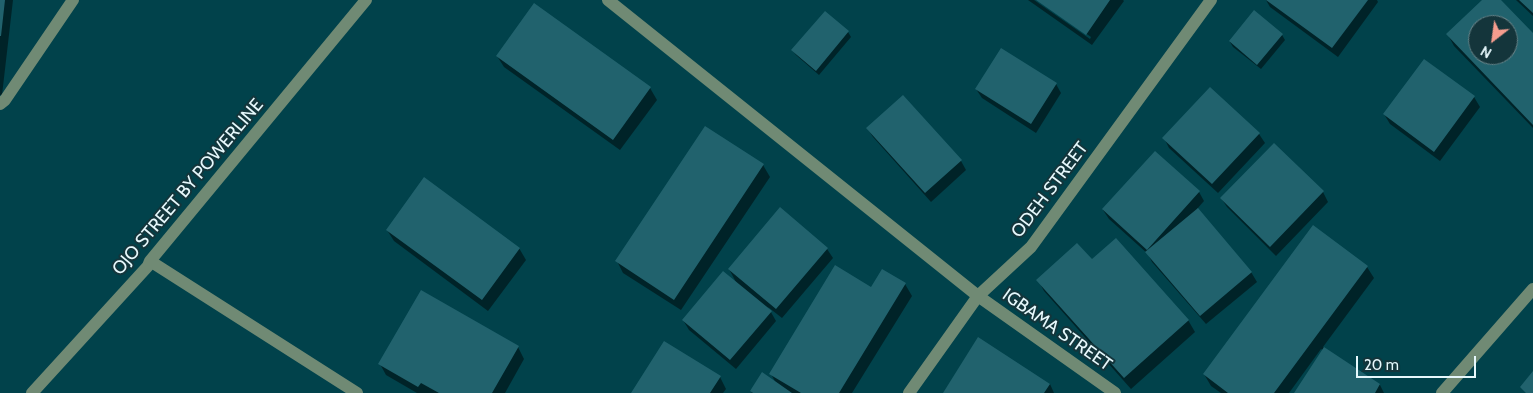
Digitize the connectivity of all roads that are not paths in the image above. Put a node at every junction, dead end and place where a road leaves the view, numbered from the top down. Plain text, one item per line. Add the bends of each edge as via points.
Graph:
1 (73, 0) edge
2 (366, 0) edge
3 (608, 0) edge
4 (1210, 0) edge
5 (0, 104) edge
6 (150, 261) junction
7 (1533, 289) edge
8 (978, 296) junction
9 (32, 393) edge
10 (357, 393) edge
11 (909, 393) edge
12 (1115, 393) edge
13 (1442, 393) edge

1 - 5 street
2 - 6 street, OJO STREET BY POWERLINE
3 - 8 street, IGBAMA STREET
4 - 8 street, ODEH STREET via 1031,248
6 - 9 street, OJO STREET BY POWERLINE
6 - 10 street
7 - 13 street
8 - 11 street, ODEH STREET
8 - 12 street, IGBAMA STREET

